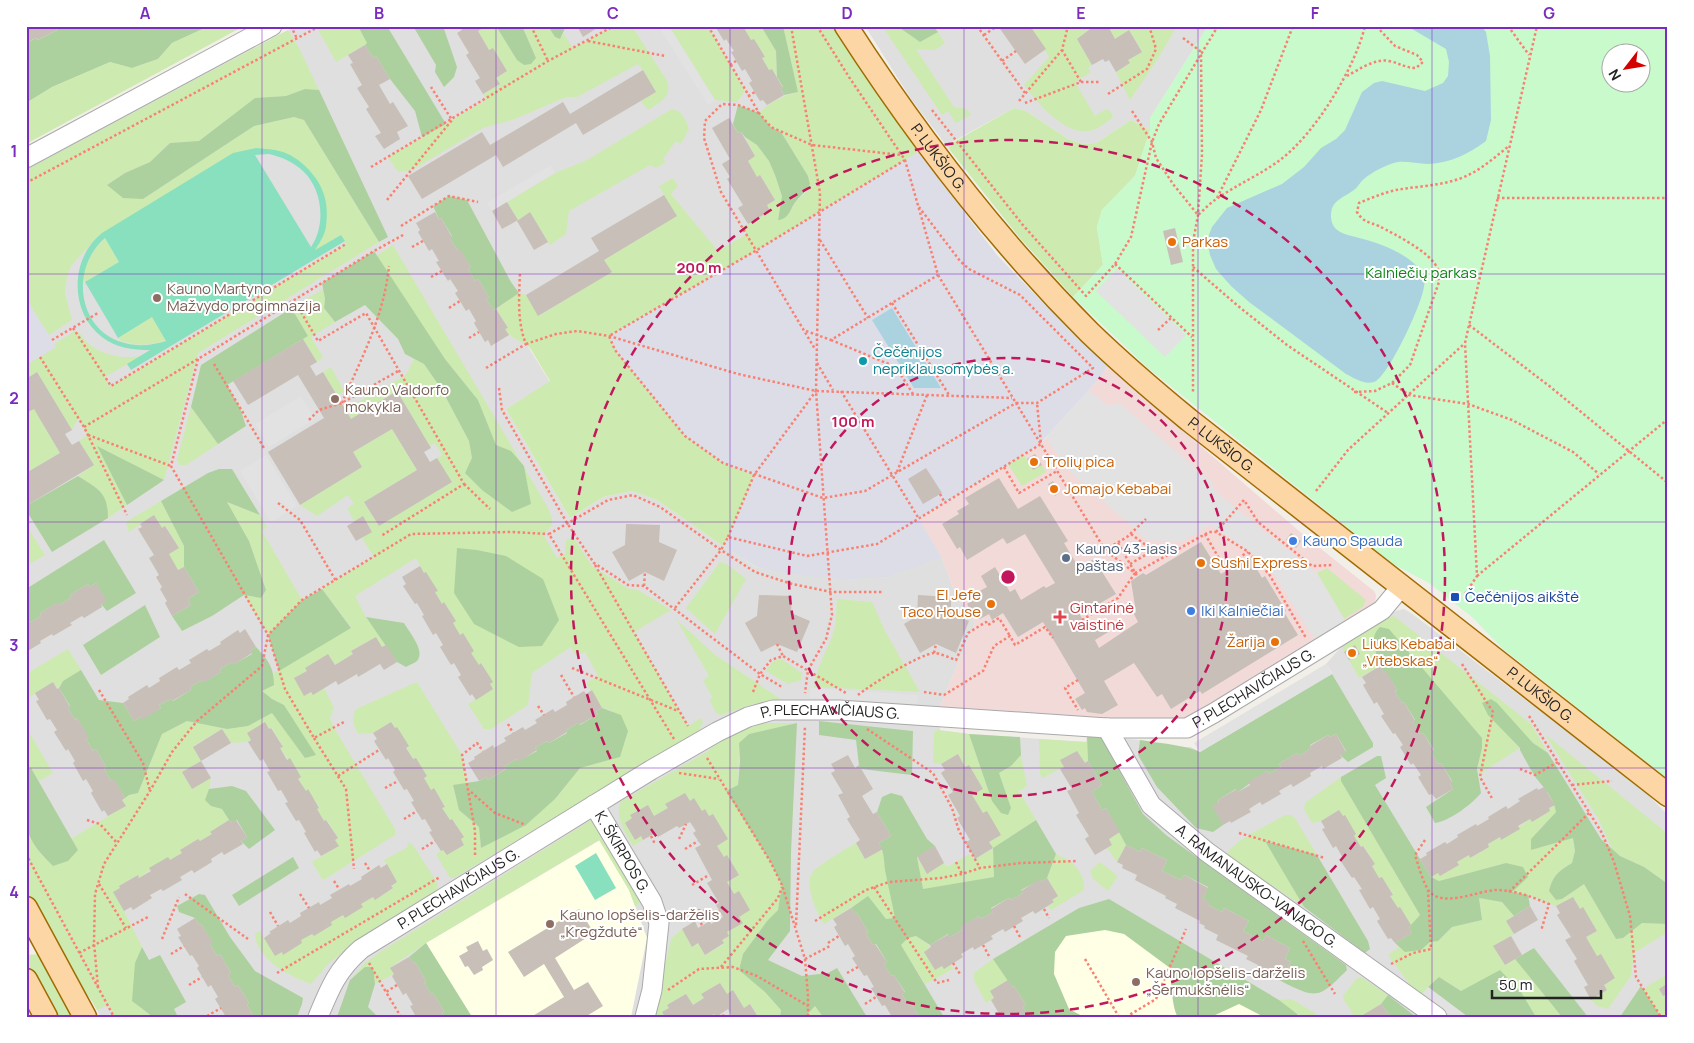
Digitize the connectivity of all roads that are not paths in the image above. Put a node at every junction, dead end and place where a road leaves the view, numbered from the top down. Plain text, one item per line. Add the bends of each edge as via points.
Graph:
1 (271, 26) edge
2 (846, 26) edge
3 (26, 158) edge
4 (1401, 586) junction
5 (1097, 728) junction
6 (1668, 795) edge
7 (594, 805) junction
8 (26, 908) edge
9 (26, 980) edge
10 (647, 1010) edge
11 (46, 1017) edge
12 (84, 1017) edge
13 (318, 1017) edge
14 (1437, 1017) edge

1 - 3 street
2 - 4 main road, P. LUKŠIO G. via 912,124 969,198 1014,253 1090,333 1189,420
4 - 5 street, P. PLECHAVIČIAUS G. via 1382,610 1186,728
4 - 6 main road, P. LUKŠIO G.
5 - 7 street, P. PLECHAVIČIAUS G. via 844,702 806,710 773,710 748,717 682,752
5 - 14 street, A. RAMANAUSKO-VANAGO G. via 1151,805 1207,852
7 - 10 street, K. ŠKIRPOS G. via 652,902 659,923
7 - 13 street, P. PLECHAVIČIAUS G. via 361,949 336,976
8 - 12 main road
9 - 11 main road

